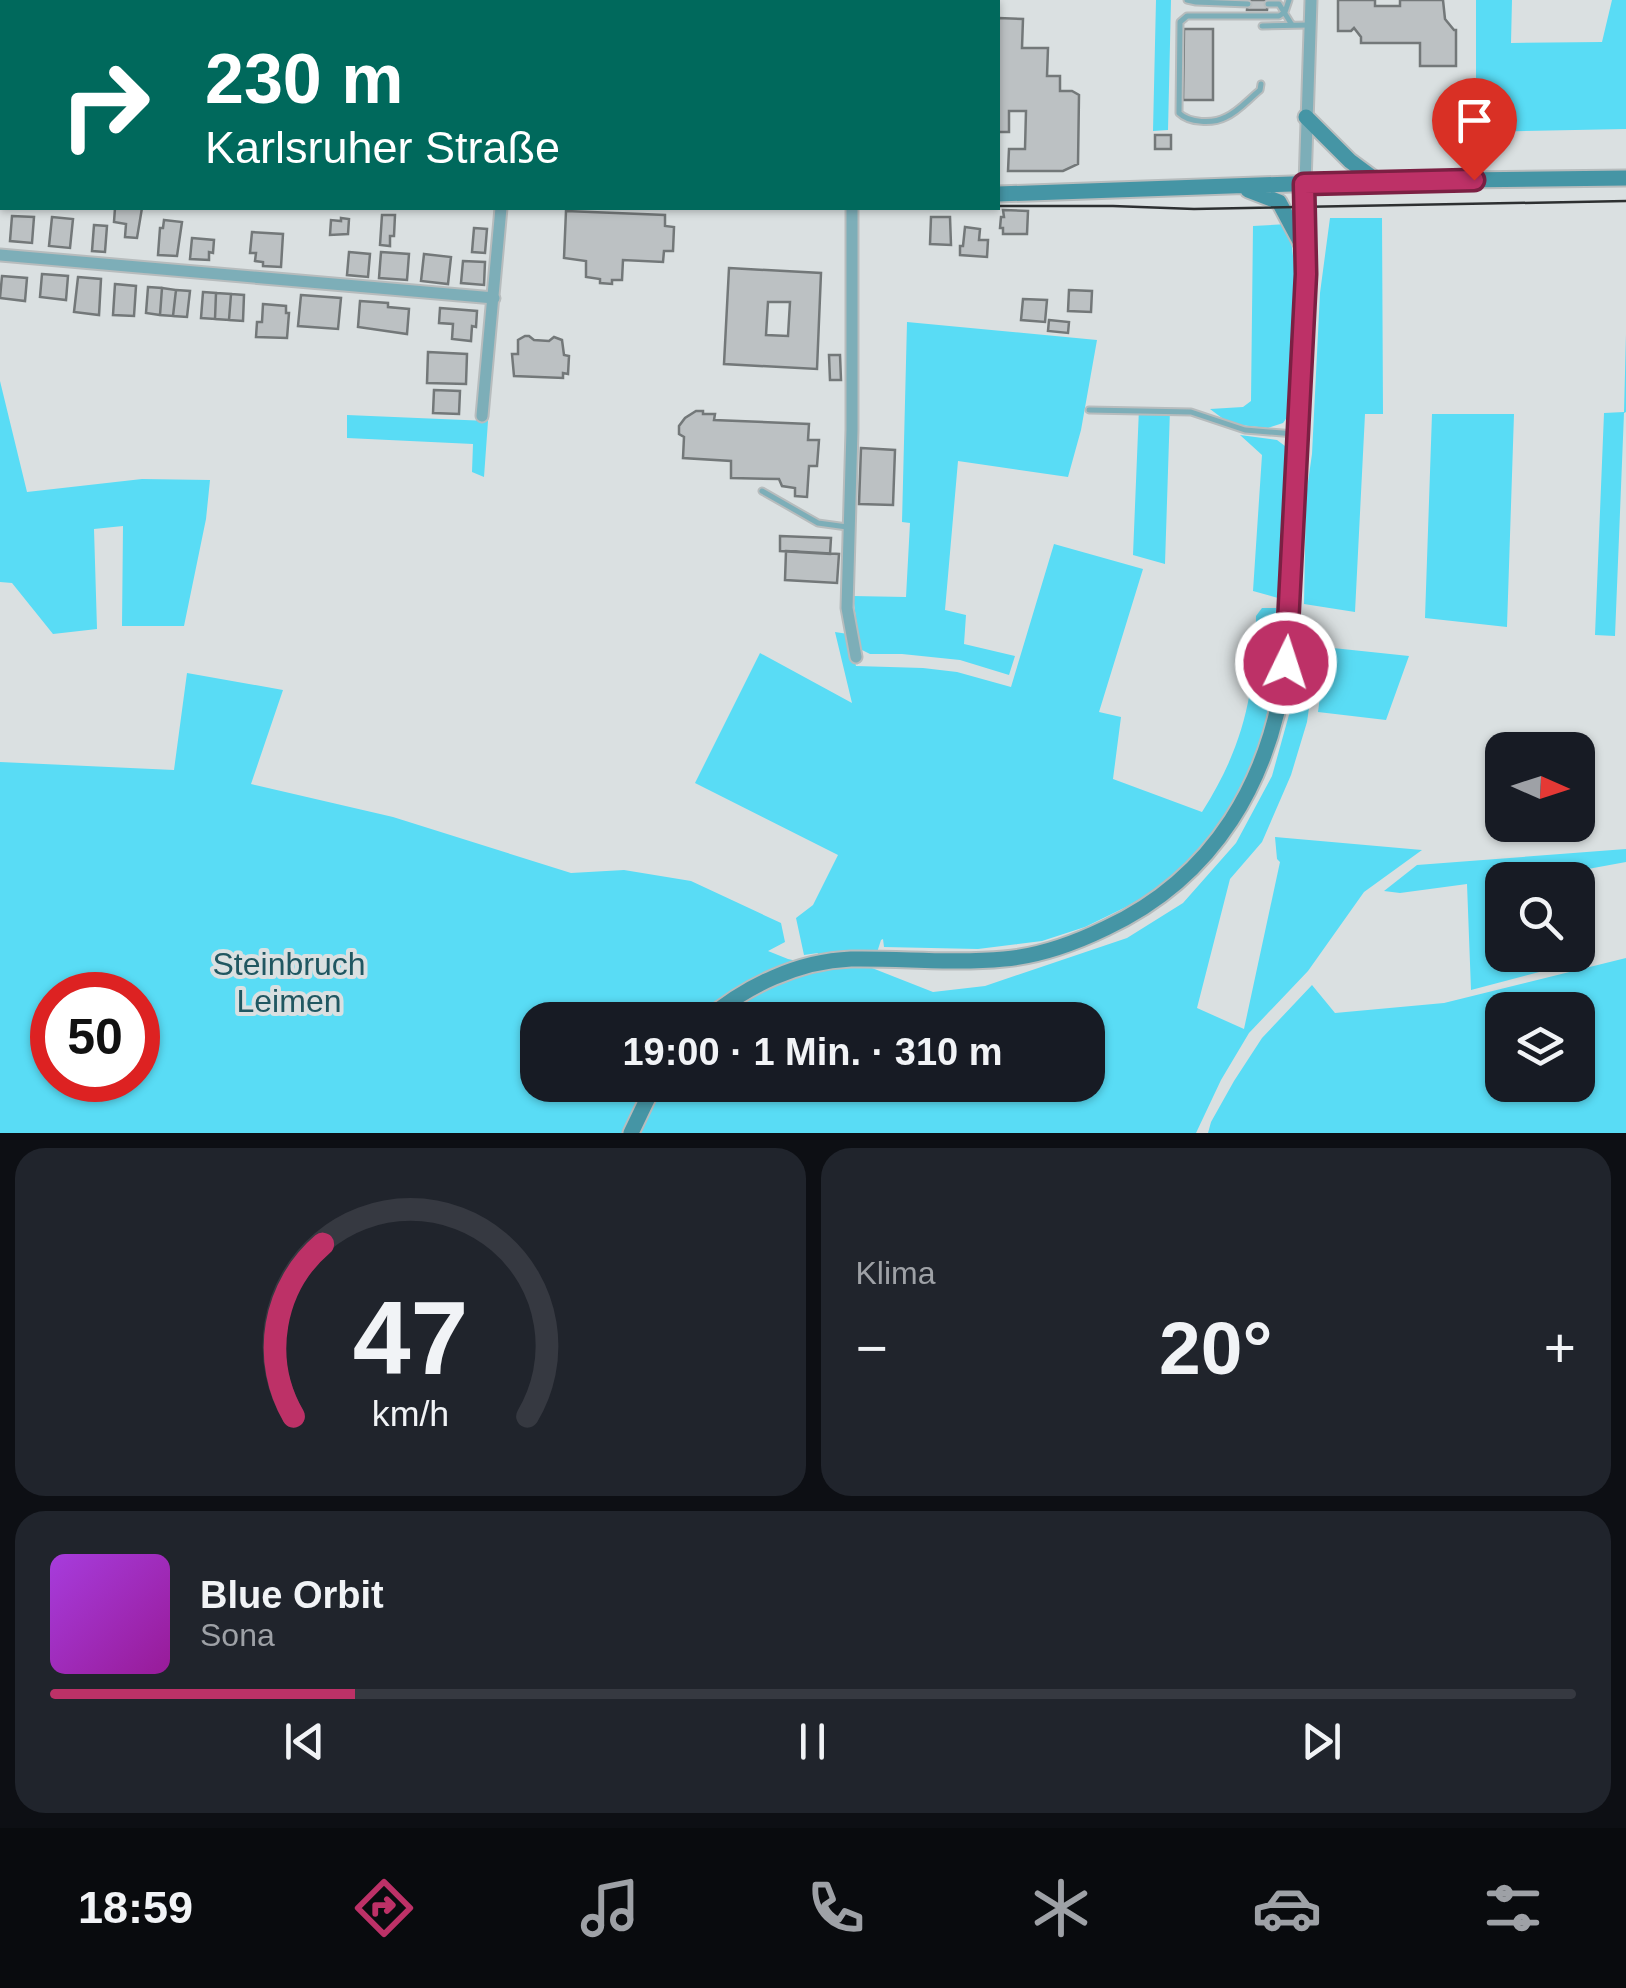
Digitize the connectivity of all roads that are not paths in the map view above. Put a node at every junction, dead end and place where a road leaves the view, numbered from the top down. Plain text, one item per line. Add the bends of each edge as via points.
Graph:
1 (1187, 0) edge
2 (1288, 0) edge
3 (1311, 0) edge
4 (1236, 2) edge
5 (1248, 4) dead end
6 (1268, 4) dead end
7 (1284, 12) junction
8 (1237, 16) junction
9 (1292, 25) junction
10 (1310, 25) junction
11 (1262, 26) dead end
12 (1260, 84) dead end
13 (1306, 117) junction
14 (1626, 178) edge
15 (1378, 181) junction
16 (1304, 184) junction
17 (1244, 186) junction
18 (1000, 194) edge
19 (501, 210) edge
20 (852, 210) edge
21 (1306, 253) junction
22 (0, 254) edge
23 (494, 298) junction
24 (1089, 410) dead end
25 (482, 416) dead end
26 (1298, 434) junction
27 (762, 491) dead end
28 (850, 528) junction
29 (856, 658) dead end
30 (731, 1002) edge
31 (646, 1102) edge
32 (631, 1133) edge

1 - 4 lane
2 - 7 lane
3 - 10 street
4 - 5 lane
4 - 8 lane
6 - 7 lane
7 - 8 lane
7 - 9 lane
8 - 12 lane via 1187,16 1180,22 1179,113 1202,121 1225,118
9 - 10 lane
9 - 11 lane
10 - 13 street
13 - 15 main road
13 - 16 street
14 - 15 main road
15 - 16 main road
16 - 17 main road
16 - 21 main road
17 - 18 main road
17 - 21 main road via 1279,202
19 - 23 street
20 - 28 street
21 - 26 main road
22 - 23 street
23 - 25 street
24 - 26 lane via 1190,412 1245,430
26 - 30 main road via 1280,708 1254,783 1211,849 1147,906 1057,949 968,962 850,959 795,970
27 - 28 lane via 818,523
28 - 29 street via 847,608
31 - 32 main road

